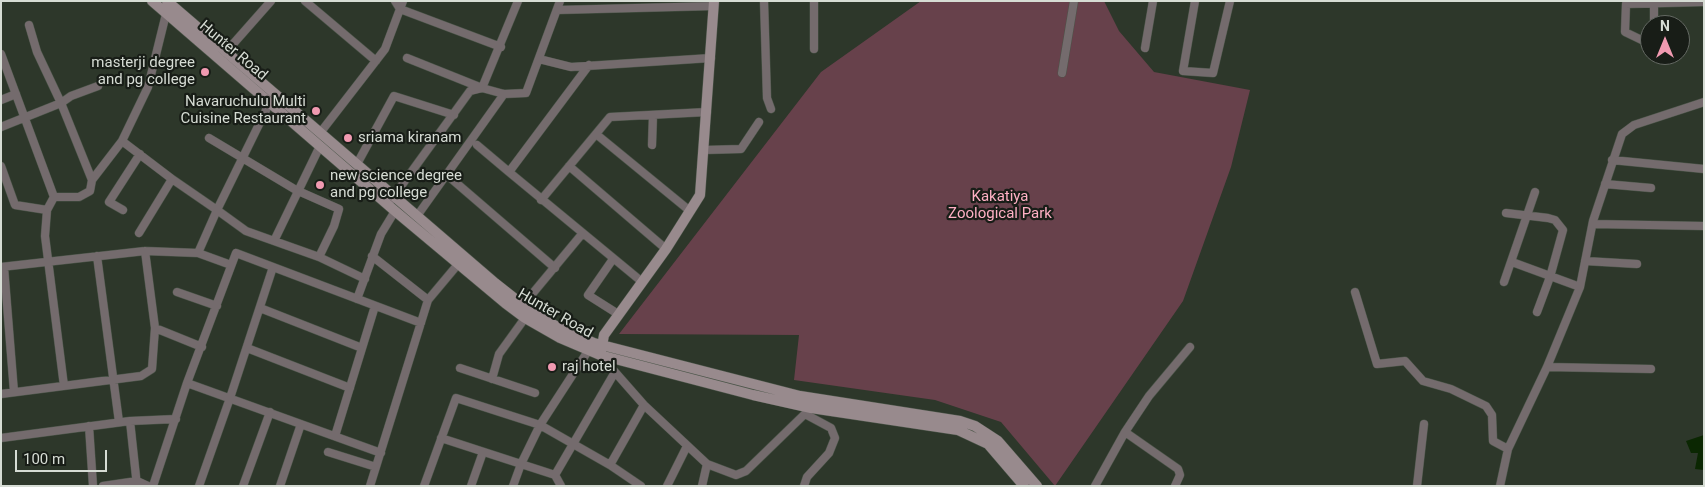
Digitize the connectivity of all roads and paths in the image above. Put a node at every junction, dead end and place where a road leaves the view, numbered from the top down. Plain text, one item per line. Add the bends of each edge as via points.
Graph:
1 (152, 1) edge
2 (167, 1) edge
3 (271, 1) edge
4 (306, 1) edge
5 (395, 1) edge
6 (518, 1) edge
7 (560, 1) edge
8 (764, 1) edge
9 (814, 1) edge
10 (1074, 1) edge
11 (1152, 1) edge
12 (1195, 1) edge
13 (1230, 1) edge
14 (1704, 2) edge
15 (662, 4) edge
16 (714, 4) edge
17 (1654, 4) junction
18 (402, 5) edge
19 (607, 5) edge
20 (557, 10) junction
21 (166, 14) junction
22 (1654, 15) edge
23 (29, 25) dead end
24 (1640, 39) edge
25 (501, 47) junction
26 (1145, 48) dead end
27 (814, 49) dead end
28 (226, 52) junction
29 (2, 56) edge
30 (407, 58) dead end
31 (540, 58) junction
32 (711, 58) junction
33 (376, 61) junction
34 (589, 65) junction
35 (1062, 73) dead end
36 (98, 86) dead end
37 (482, 88) junction
38 (16, 94) junction
39 (504, 94) junction
40 (1, 100) edge
41 (270, 102) junction
42 (1704, 102) edge
43 (61, 103) junction
44 (771, 109) dead end
45 (707, 112) junction
46 (454, 115) junction
47 (653, 115) junction
48 (25, 118) junction
49 (759, 122) dead end
50 (1, 126) edge
51 (320, 133) junction
52 (596, 134) junction
53 (209, 138) dead end
54 (122, 141) junction
55 (477, 145) dead end
56 (320, 146) junction
57 (652, 146) dead end
58 (704, 150) junction
59 (140, 154) junction
60 (242, 158) junction
61 (1612, 160) junction
62 (357, 164) junction
63 (1, 166) edge
64 (569, 166) junction
65 (1704, 169) edge
66 (509, 172) junction
67 (447, 175) junction
68 (172, 179) junction
69 (92, 180) junction
70 (1605, 184) junction
71 (1651, 188) dead end
72 (299, 191) junction
73 (1535, 192) dead end
74 (54, 197) junction
75 (540, 200) junction
76 (392, 204) junction
77 (47, 210) junction
78 (123, 210) dead end
79 (218, 210) junction
80 (690, 211) junction
81 (1506, 213) dead end
82 (1528, 215) junction
83 (417, 216) junction
84 (1593, 224) junction
85 (1704, 226) edge
86 (139, 233) dead end
87 (582, 234) junction
88 (274, 241) junction
89 (666, 248) junction
90 (145, 251) junction
91 (198, 253) junction
92 (97, 256) junction
93 (372, 256) junction
94 (319, 257) junction
95 (457, 258) junction
96 (613, 259) junction
97 (1585, 261) junction
98 (48, 262) junction
99 (1512, 262) junction
100 (1636, 264) dead end
101 (231, 265) junction
102 (2, 267) edge
103 (273, 267) junction
104 (555, 268) junction
105 (1550, 277) junction
106 (364, 279) junction
107 (641, 281) junction
108 (1504, 282) dead end
109 (1580, 286) junction
110 (177, 292) dead end
111 (1355, 292) dead end
112 (357, 299) junction
113 (428, 300) junction
114 (523, 305) junction
115 (217, 306) junction
116 (375, 306) junction
117 (260, 308) junction
118 (1537, 312) dead end
119 (618, 314) junction
120 (525, 318) junction
121 (421, 323) junction
122 (155, 328) junction
123 (202, 346) junction
124 (1190, 347) dead end
125 (246, 348) junction
126 (362, 348) junction
127 (601, 350) junction
128 (588, 351) junction
129 (1547, 367) junction
130 (460, 368) dead end
131 (1650, 369) dead end
132 (615, 372) junction
133 (112, 379) junction
134 (492, 379) junction
135 (188, 383) junction
136 (64, 386) junction
137 (350, 388) junction
138 (14, 392) junction
139 (534, 393) dead end
140 (1, 394) edge
141 (230, 398) junction
142 (644, 405) junction
143 (855, 410) junction
144 (808, 411) junction
145 (270, 412) junction
146 (176, 419) junction
147 (130, 421) junction
148 (119, 422) junction
149 (301, 424) junction
150 (1424, 424) dead end
151 (540, 425) junction
152 (89, 426) junction
153 (1125, 432) junction
154 (335, 436) junction
155 (1, 438) edge
156 (441, 438) junction
157 (572, 443) junction
158 (687, 446) junction
159 (1508, 449) junction
160 (328, 452) dead end
161 (380, 452) junction
162 (483, 452) junction
163 (521, 464) junction
164 (707, 464) junction
165 (610, 465) junction
166 (376, 467) junction
167 (555, 475) junction
168 (807, 476) junction
169 (137, 484) edge
170 (93, 486) edge
171 (103, 486) edge
172 (148, 486) edge
173 (153, 486) edge
174 (199, 486) edge
175 (243, 486) edge
176 (280, 486) edge
177 (370, 486) edge
178 (424, 486) edge
179 (471, 486) edge
180 (513, 486) edge
181 (561, 486) edge
182 (641, 486) edge
183 (667, 486) edge
184 (702, 486) edge
185 (799, 486) edge
186 (804, 486) edge
187 (1024, 486) edge
188 (1037, 486) edge
189 (1096, 486) edge
190 (1175, 486) edge
191 (1417, 486) edge
192 (1500, 486) edge

1 - 21 main road, Hunter Road
2 - 28 main road, Hunter Road
3 - 28 street
4 - 33 street
5 - 18 street
6 - 25 street
7 - 20 street
8 - 44 street via 767,98
9 - 27 street
10 - 35 street
11 - 26 street
12 - 13 street via 1183,71 1213,72
14 - 17 street
15 - 16 street
15 - 19 street
16 - 32 main road
17 - 22 street
17 - 24 street via 1626,4 1625,32
18 - 25 street
18 - 33 street via 385,49
19 - 20 street
20 - 31 street
21 - 41 main road, Hunter Road
21 - 54 street via 148,87
23 - 43 street via 37,52
25 - 37 street
28 - 51 main road, Hunter Road
29 - 38 street
30 - 37 street
31 - 34 street via 571,67
31 - 39 street via 526,93
32 - 34 street
32 - 45 main road
33 - 51 street
34 - 66 street
36 - 43 street
37 - 39 street
37 - 46 street via 470,91
38 - 40 street
38 - 48 street
39 - 67 street
41 - 56 main road, Hunter Road
41 - 60 street
42 - 61 street via 1634,125 1622,134
43 - 48 street
43 - 69 street
45 - 47 street
45 - 58 main road
46 - 62 street via 394,96
46 - 76 street
47 - 52 street via 610,118
47 - 57 street
48 - 50 street
48 - 74 street
49 - 58 street via 741,149
51 - 62 main road, Hunter Road
52 - 64 street
52 - 80 street
53 - 60 street
54 - 59 street
54 - 69 street
55 - 66 street
56 - 72 street
56 - 76 main road, Hunter Road
58 - 80 main road via 700,195
59 - 68 street
59 - 78 street via 109,202
60 - 72 street
60 - 79 street
61 - 65 street
61 - 70 street
62 - 76 main road, Hunter Road
63 - 77 street via 15,206
64 - 75 street
64 - 89 street
66 - 75 street
67 - 83 street
67 - 104 street
68 - 79 street
68 - 86 street
69 - 74 street via 90,191 80,197
70 - 71 street
70 - 84 street
72 - 88 street
72 - 94 street via 339,209
73 - 82 street
74 - 77 street
75 - 87 street
76 - 83 main road, Hunter Road
76 - 93 street
76 - 95 main road, Hunter Road
77 - 98 street
79 - 88 street via 246,231
79 - 91 street
80 - 89 main road
81 - 82 street
82 - 99 street
82 - 105 street via 1555,220 1562,230
83 - 95 main road, Hunter Road
84 - 85 street
84 - 97 street
87 - 96 street
87 - 104 street
88 - 94 street
89 - 107 main road
90 - 91 street
90 - 92 street
90 - 122 street
91 - 101 street
92 - 98 street
92 - 133 street
93 - 106 street
93 - 113 street
94 - 106 street
95 - 113 street
95 - 114 main road, Hunter Road
95 - 120 main road, Hunter Road
96 - 107 street
96 - 119 street via 588,295
97 - 100 street
97 - 109 street
98 - 102 street
98 - 136 street
99 - 105 street
99 - 108 street
101 - 103 street via 236,253
101 - 115 street
102 - 138 street
103 - 112 street
103 - 117 street
104 - 114 street
105 - 109 street
105 - 118 street
106 - 112 street
107 - 119 main road
109 - 129 street
110 - 115 street
111 - 159 street via 1377,364 1406,361 1423,381 1451,388 1486,406 1492,415 1493,440
112 - 116 street
113 - 121 street
114 - 127 main road, Hunter Road
115 - 123 street
116 - 121 street
116 - 126 street
117 - 125 street
117 - 126 street
119 - 127 main road via 604,335
120 - 128 main road, Hunter Road
120 - 134 street via 499,354
121 - 161 street
122 - 123 street
122 - 133 street via 152,369 141,376
123 - 135 street
124 - 153 street via 1148,396
125 - 137 street
125 - 141 street
126 - 137 street
127 - 128 main road, Hunter Road
127 - 132 street
127 - 143 main road, Hunter Road
127 - 144 main road, Hunter Road
128 - 151 street
129 - 131 street
129 - 159 street
130 - 134 street
132 - 142 street
132 - 157 street
133 - 136 street
133 - 148 street
134 - 139 street
135 - 141 street
135 - 146 street
136 - 138 street
137 - 154 street
138 - 140 street
141 - 145 street
141 - 174 street
142 - 158 street
142 - 165 street
143 - 144 main road, Hunter Road
143 - 187 main road, Hunter Road via 969,434 996,451
143 - 188 main road, Hunter Road via 944,417 975,426 998,441
144 - 164 street via 746,471 736,475
144 - 168 street via 831,428 835,438 829,454
145 - 149 street
145 - 175 street
146 - 147 street
146 - 173 street
147 - 148 street
147 - 169 street
148 - 152 street
149 - 154 street
149 - 176 street
150 - 191 street
151 - 156 street via 456,398
151 - 157 street
151 - 163 street
152 - 155 street
152 - 170 street
153 - 189 street
153 - 190 street via 1178,469 1180,475
154 - 161 street
156 - 162 street
156 - 178 street
157 - 165 street
157 - 167 street
158 - 164 street
158 - 183 street
159 - 192 street
160 - 166 street
161 - 166 street
162 - 163 street
162 - 179 street
163 - 167 street
163 - 180 street
164 - 184 street
165 - 182 street
166 - 177 street
167 - 181 street
168 - 185 street
168 - 186 street
169 - 171 street
169 - 172 street

